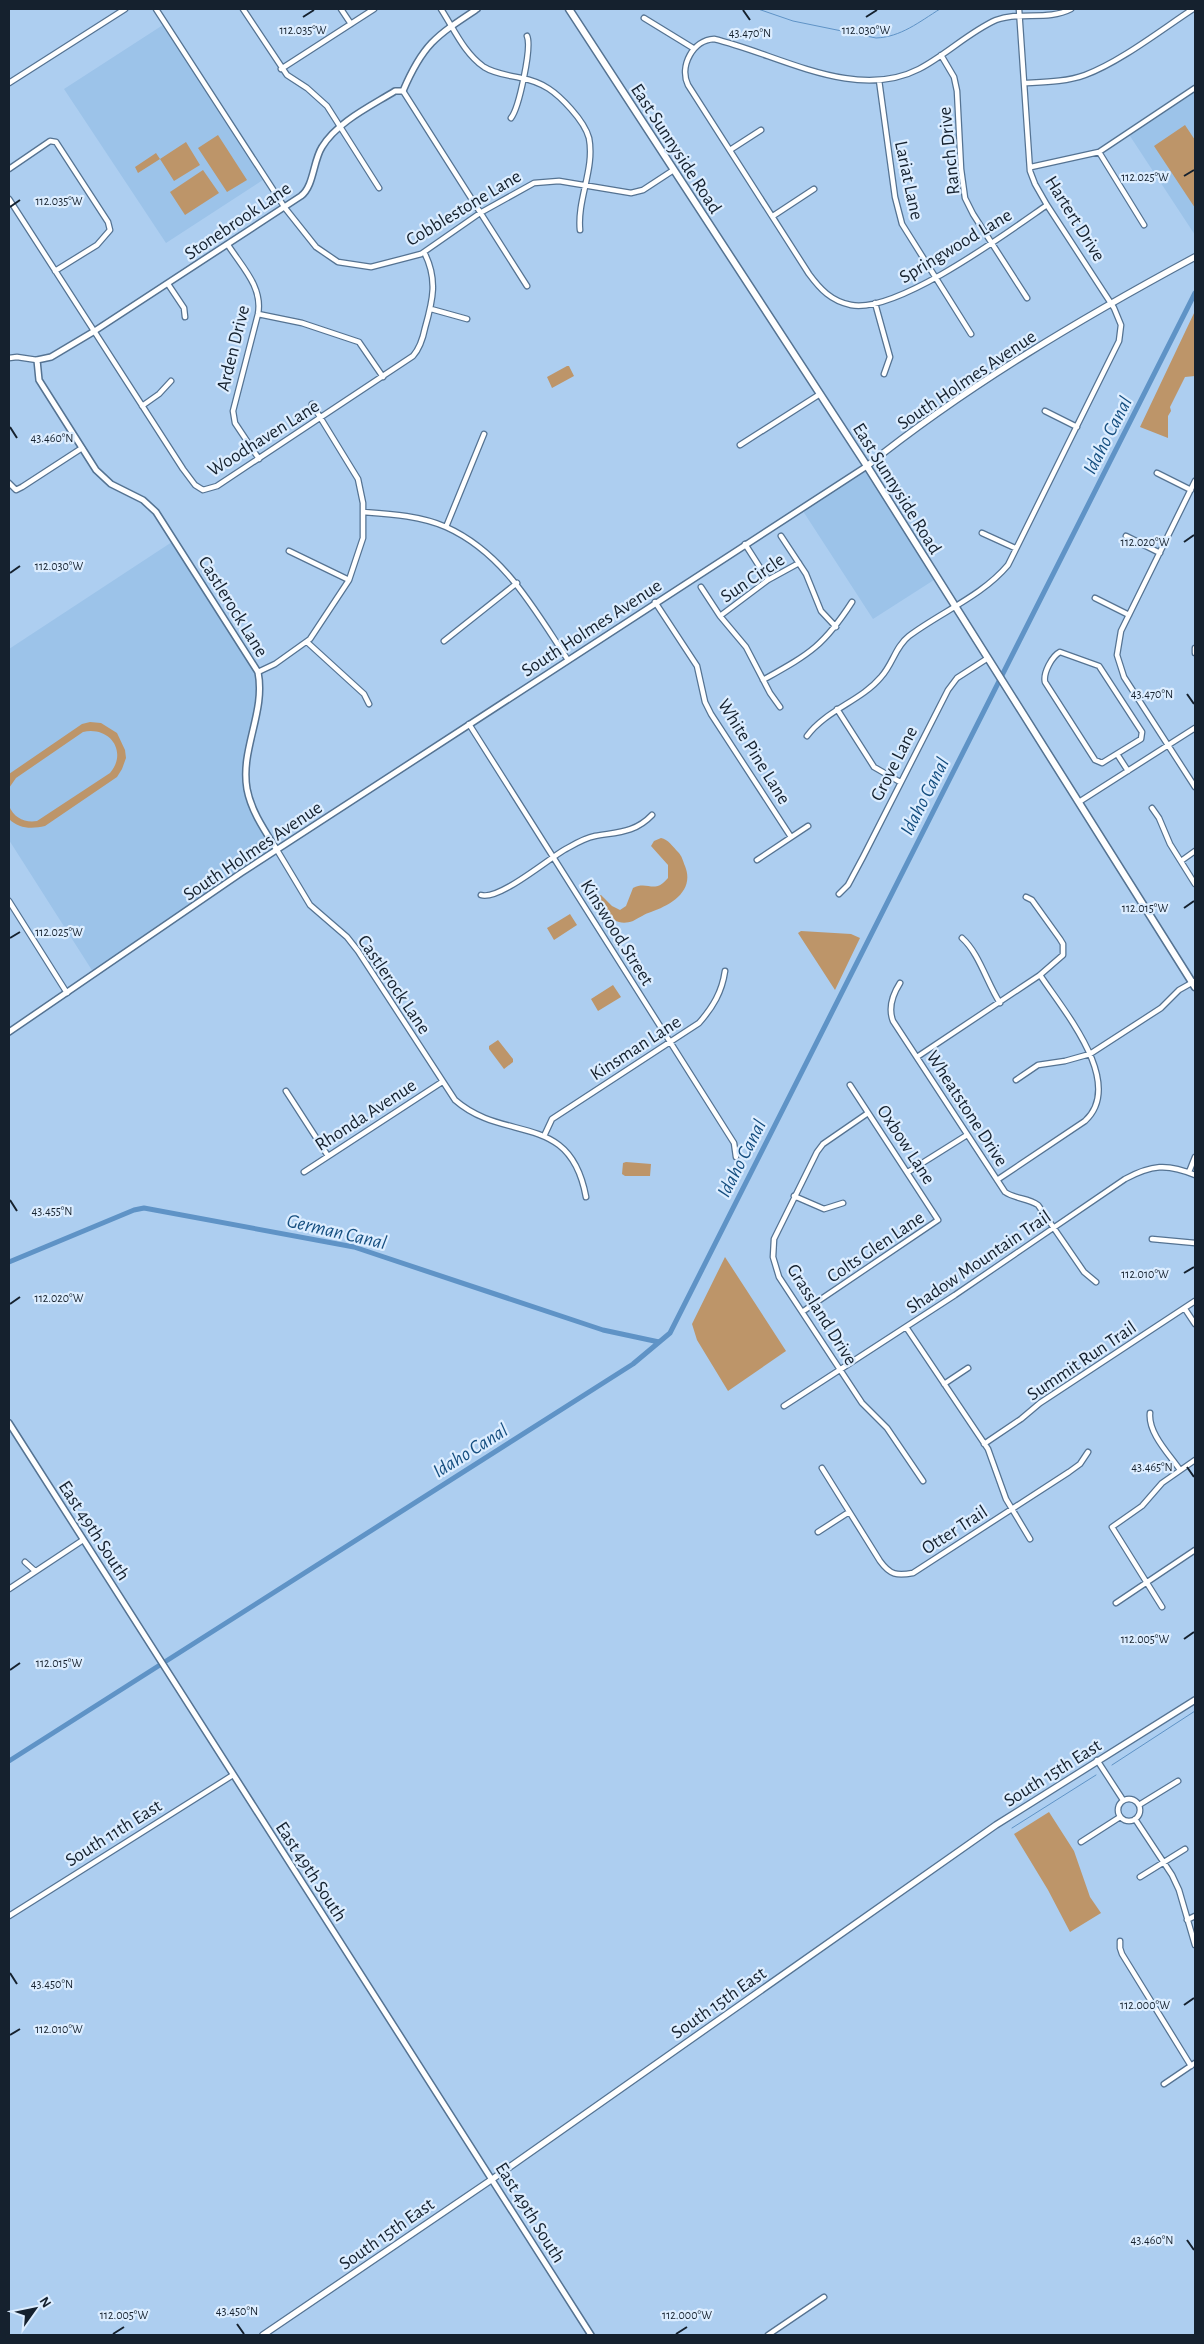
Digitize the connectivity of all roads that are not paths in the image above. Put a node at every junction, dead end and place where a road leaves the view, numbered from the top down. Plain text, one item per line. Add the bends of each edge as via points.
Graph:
1 (124, 9) edge
2 (156, 9) edge
3 (243, 9) edge
4 (341, 9) edge
5 (374, 9) edge
6 (441, 9) edge
7 (477, 9) edge
8 (569, 9) edge
9 (1019, 9) edge
10 (1071, 9) edge
11 (1193, 9) edge
12 (1019, 16) junction
13 (644, 18) dead end
14 (351, 24) junction
15 (451, 25) junction
16 (527, 36) dead end
17 (694, 47) junction
18 (941, 55) junction
19 (282, 68) junction
20 (523, 78) junction
21 (879, 80) junction
22 (9, 83) edge
23 (1024, 83) junction
24 (1195, 88) edge
25 (403, 90) junction
26 (511, 118) dead end
27 (341, 127) junction
28 (761, 130) dead end
29 (730, 150) junction
30 (1099, 152) junction
31 (1030, 167) junction
32 (9, 169) edge
33 (672, 171) junction
34 (584, 187) junction
35 (379, 188) dead end
36 (814, 189) dead end
37 (9, 199) edge
38 (1047, 205) junction
39 (284, 208) junction
40 (480, 213) junction
41 (773, 216) junction
42 (1144, 225) dead end
43 (580, 230) dead end
44 (991, 242) junction
45 (228, 245) junction
46 (424, 252) junction
47 (1195, 257) edge
48 (55, 272) junction
49 (934, 279) junction
50 (168, 284) junction
51 (527, 286) dead end
52 (1027, 298) dead end
53 (876, 303) junction
54 (1111, 303) junction
55 (431, 309) junction
56 (258, 314) junction
57 (185, 317) dead end
58 (467, 320) dead end
59 (93, 332) junction
60 (971, 334) dead end
61 (9, 358) edge
62 (37, 360) junction
63 (884, 374) dead end
64 (383, 377) junction
65 (171, 381) dead end
66 (820, 394) junction
67 (312, 404) dead end
68 (142, 406) junction
69 (1045, 411) dead end
70 (321, 418) junction
71 (1077, 427) junction
72 (484, 434) dead end
73 (740, 445) dead end
74 (82, 448) junction
75 (259, 459) junction
76 (867, 466) junction
77 (1157, 473) dead end
78 (1195, 481) edge
79 (9, 483) edge
80 (1191, 490) junction
81 (364, 512) junction
82 (446, 527) junction
83 (982, 532) dead end
84 (782, 536) dead end
85 (1126, 536) dead end
86 (745, 544) junction
87 (1015, 548) junction
88 (289, 551) dead end
89 (1160, 554) junction
90 (799, 563) junction
91 (348, 580) junction
92 (768, 580) junction
93 (516, 583) junction
94 (701, 587) dead end
95 (1095, 598) dead end
96 (655, 602) junction
97 (852, 602) dead end
98 (954, 606) junction
99 (1129, 615) junction
100 (720, 616) junction
101 (836, 627) junction
102 (444, 641) dead end
103 (307, 642) junction
104 (1195, 648) edge
105 (1195, 653) edge
106 (988, 658) junction
107 (568, 660) junction
108 (258, 672) junction
109 (763, 680) junction
110 (369, 704) dead end
111 (780, 707) dead end
112 (837, 709) junction
113 (469, 724) junction
114 (1195, 728) edge
115 (807, 736) dead end
116 (1169, 745) junction
117 (1118, 754) junction
118 (1128, 771) junction
119 (900, 782) junction
120 (1195, 787) edge
121 (1079, 802) junction
122 (1152, 808) dead end
123 (652, 815) dead end
124 (808, 826) dead end
125 (791, 837) junction
126 (277, 850) junction
127 (1195, 851) edge
128 (553, 857) junction
129 (757, 860) dead end
130 (1181, 861) junction
131 (1195, 884) edge
132 (839, 894) dead end
133 (481, 896) dead end
134 (1026, 896) dead end
135 (9, 901) edge
136 (962, 938) dead end
137 (725, 971) dead end
138 (1040, 975) junction
139 (900, 983) dead end
140 (1194, 983) edge
141 (67, 993) junction
142 (1000, 1004) junction
143 (9, 1032) edge
144 (671, 1042) junction
145 (1090, 1054) junction
146 (917, 1057) junction
147 (1016, 1080) dead end
148 (442, 1082) junction
149 (850, 1085) dead end
150 (286, 1091) dead end
151 (868, 1113) junction
152 (545, 1134) junction
153 (967, 1135) junction
154 (328, 1156) junction
155 (736, 1157) dead end
156 (1195, 1157) edge
157 (304, 1172) dead end
158 (908, 1172) junction
159 (1189, 1172) junction
160 (1195, 1175) edge
161 (997, 1180) junction
162 (794, 1196) junction
163 (586, 1197) dead end
164 (842, 1203) dead end
165 (938, 1220) joint
166 (1055, 1227) junction
167 (1152, 1240) dead end
168 (1195, 1242) edge
169 (1096, 1282) dead end
170 (1195, 1301) edge
171 (1185, 1308) junction
172 (802, 1312) junction
173 (1195, 1324) edge
174 (906, 1327) junction
175 (968, 1368) dead end
176 (840, 1370) junction
177 (944, 1384) junction
178 (784, 1406) dead end
179 (1150, 1413) dead end
180 (9, 1423) edge
181 (984, 1444) junction
182 (1088, 1452) dead end
183 (1195, 1460) edge
184 (822, 1468) dead end
185 (1180, 1470) junction
186 (923, 1481) dead end
187 (1011, 1509) junction
188 (849, 1512) junction
189 (818, 1532) dead end
190 (1030, 1539) dead end
191 (83, 1540) junction
192 (1195, 1550) edge
193 (26, 1562) dead end
194 (35, 1571) junction
195 (1147, 1583) junction
196 (9, 1589) edge
197 (1116, 1603) dead end
198 (1162, 1607) dead end
199 (1195, 1700) edge
200 (1098, 1760) junction
201 (233, 1774) junction
202 (1178, 1781) dead end
203 (1123, 1800) junction
204 (1139, 1805) junction
205 (1120, 1817) junction
206 (1135, 1819) junction
207 (1081, 1842) dead end
208 (1184, 1849) dead end
209 (1164, 1862) junction
210 (1140, 1878) dead end
211 (9, 1916) edge
212 (1195, 1916) edge
213 (1187, 1920) junction
214 (1120, 1940) dead end
215 (1195, 1945) edge
216 (1193, 2065) edge
217 (1164, 2084) dead end
218 (491, 2180) junction
219 (824, 2297) dead end
220 (263, 2335) edge
221 (591, 2335) edge
222 (768, 2335) edge

1 - 22 street
2 - 39 street, Cobblestone Lane
3 - 19 street
4 - 14 street
5 - 14 street
6 - 15 street
7 - 15 street
8 - 33 main road, East Sunnyside Road
9 - 12 street, Hartert Drive
10 - 12 street via 1051,15
11 - 23 street via 1085,75
12 - 18 street via 995,21
12 - 23 street, Hartert Drive
13 - 17 street
14 - 19 street
15 - 20 street via 482,65 503,75
15 - 25 street via 428,46
16 - 20 street via 529,44
17 - 21 street via 704,40 714,39 836,77
17 - 29 street, Springwood Lane via 686,69 686,81
18 - 21 street via 919,69
18 - 44 street, Ranch Drive via 954,78 957,91 961,169 966,198
19 - 27 street via 292,80 321,99
20 - 26 street
20 - 34 street via 551,89 584,126 590,141
21 - 49 street, Lariat Lane via 898,212 910,240
23 - 31 street, Hartert Drive
24 - 30 street
25 - 27 street, Stonebrook Lane via 395,91
25 - 40 street
27 - 35 street
27 - 39 street, Stonebrook Lane via 322,146 304,193
28 - 29 street
29 - 41 street, Springwood Lane
30 - 31 street
30 - 42 street
31 - 38 street, Hartert Drive via 1034,184
32 - 48 street via 50,141 56,142 108,222 110,230 104,240
33 - 34 street, Cobblestone Lane via 643,190 631,193
33 - 66 main road, East Sunnyside Road
34 - 40 street, Cobblestone Lane via 558,181 534,183
34 - 43 street
36 - 41 street
37 - 48 street, Woodhaven Lane
38 - 44 street, Springwood Lane
38 - 54 street, Hartert Drive
39 - 45 street, Stonebrook Lane
39 - 46 street, Cobblestone Lane via 316,248 338,262 370,267
40 - 46 street, Cobblestone Lane
40 - 51 street
41 - 53 street, Springwood Lane via 809,274 827,294 852,306
44 - 49 street, Springwood Lane
44 - 52 street, Ranch Drive
45 - 50 street, Stonebrook Lane
45 - 56 street, Arden Drive via 259,293
46 - 55 street, Woodhaven Lane via 433,277
47 - 54 main road, South Holmes Avenue
48 - 59 street, Woodhaven Lane
49 - 53 street, Springwood Lane
49 - 60 street, Lariat Lane
50 - 57 street via 184,308
50 - 59 street, Stonebrook Lane
53 - 63 street via 890,357
54 - 71 street, Hartert Drive via 1121,325 1120,341
54 - 76 main road, South Holmes Avenue via 950,405
55 - 58 street
55 - 64 street, Woodhaven Lane via 417,352
56 - 64 street via 302,323 359,342
56 - 75 street, Arden Drive via 232,417
59 - 62 street, Stonebrook Lane via 51,357
59 - 68 street, Woodhaven Lane
61 - 62 street, Stonebrook Lane
62 - 74 street, Castlerock Lane via 40,380
64 - 70 street, Woodhaven Lane
65 - 68 street via 160,394
66 - 73 street
66 - 76 main road, East Sunnyside Road
67 - 70 street
68 - 75 street, Woodhaven Lane via 183,469 203,490 212,489
69 - 71 street
70 - 75 street, Woodhaven Lane
70 - 81 street via 353,468
71 - 87 street, Hartert Drive
72 - 82 street
74 - 79 street via 16,490
74 - 108 street, Castlerock Lane via 102,477 143,500 156,512
76 - 86 street, South Holmes Avenue
76 - 98 main road, East Sunnyside Road
77 - 80 street
78 - 80 street
80 - 89 street
81 - 82 street via 395,515
81 - 91 street via 363,538
82 - 93 street via 490,556
83 - 87 street
84 - 90 street
85 - 89 street
86 - 92 street
86 - 96 street, South Holmes Avenue
87 - 98 street, Hartert Drive via 999,576
88 - 91 street
89 - 99 street
90 - 92 street, Sun Circle
90 - 101 street, Sun Circle via 821,611
91 - 103 street
92 - 100 street, Sun Circle
93 - 102 street
93 - 107 street
94 - 100 street
95 - 99 street
96 - 107 street, South Holmes Avenue
96 - 125 street, White Pine Lane via 697,666 710,714
97 - 101 street
98 - 106 main road, East Sunnyside Road
98 - 112 street, Hartert Drive via 902,642 881,677
99 - 116 street via 1117,648 1121,668
100 - 109 street, Sun Circle via 746,648
101 - 109 street via 808,654
103 - 108 street
103 - 110 street via 364,694
104 - 105 street
106 - 119 street, Grove Lane via 958,678 948,690
106 - 121 main road, East Sunnyside Road
107 - 113 street, South Holmes Avenue
108 - 126 street, Castlerock Lane via 260,700 247,762 246,786 254,813
109 - 111 street, Sun Circle
112 - 115 street, Hartert Drive via 816,724
112 - 119 street via 874,767
113 - 126 street, South Holmes Avenue
113 - 128 street, Kinswood Street
114 - 116 street
116 - 118 street
116 - 120 street
117 - 117 street via 1102,764 1095,760 1045,682 1044,676 1057,653 1063,652 1099,666 1142,732 1141,739
117 - 118 street
118 - 121 street
119 - 132 street, Grove Lane via 848,885
121 - 140 main road, East Sunnyside Road
122 - 130 street
123 - 128 street via 633,829 589,838
124 - 125 street
125 - 129 street
126 - 141 street, South Holmes Avenue
126 - 148 street, Castlerock Lane via 310,905 358,951
127 - 130 street
128 - 133 street via 502,891 488,897
128 - 144 street, Kinswood Street
130 - 131 street
134 - 138 street via 1063,944 1063,955
135 - 141 street
136 - 142 street via 978,959
137 - 144 street, Kinsman Lane via 723,986 709,1012 700,1023
138 - 142 street
138 - 145 street
139 - 146 street, Wheatstone Drive via 892,1000 891,1015
140 - 145 street via 1179,990 1161,1008
141 - 143 street, South Holmes Avenue
142 - 146 street
144 - 152 street, Kinsman Lane via 552,1119
144 - 155 street, Kinswood Street via 734,1142
145 - 147 street via 1038,1065
145 - 161 street via 1099,1091 1098,1102 1091,1115
146 - 153 street, Wheatstone Drive
148 - 152 street, Castlerock Lane via 455,1100 476,1115
148 - 154 street, Rhonda Avenue
149 - 151 street, Oxbow Lane
150 - 154 street
151 - 158 street, Oxbow Lane
151 - 162 street, Grassland Drive via 823,1144
152 - 163 street, Castlerock Lane via 570,1157 583,1179
153 - 158 street
153 - 161 street, Wheatstone Drive
154 - 157 street, Rhonda Avenue
156 - 159 street
158 - 165 street, Oxbow Lane
159 - 160 street, Shadow Mountain Trail
159 - 166 street, Shadow Mountain Trail via 1149,1168 1125,1179
161 - 166 street, Wheatstone Drive via 1012,1197 1036,1202
162 - 164 street via 824,1209
162 - 172 street, Grassland Drive via 774,1239 773,1257 779,1277
165 - 172 street, Colts Glen Lane
166 - 169 street, Wheatstone Drive via 1084,1272
166 - 174 street, Shadow Mountain Trail
167 - 168 street
170 - 171 street, Summit Run Trail
171 - 173 street
171 - 181 street, Summit Run Trail via 1040,1403
172 - 176 street, Grassland Drive
174 - 176 street, Shadow Mountain Trail
174 - 177 street
175 - 177 street
176 - 178 street, Shadow Mountain Trail
176 - 186 street, Grassland Drive via 862,1403 887,1428
177 - 181 street
179 - 185 street via 1149,1421 1154,1431
180 - 191 street, East 49th South
181 - 187 street
182 - 187 street, Otter Trail via 1080,1464
183 - 185 street
184 - 188 street, Otter Trail
185 - 195 street via 1162,1483 1142,1506 1112,1527
187 - 188 street, Otter Trail via 913,1573 900,1576 886,1569
187 - 190 street
188 - 189 street
191 - 194 street
191 - 201 street, East 49th South
192 - 195 street
193 - 194 street
194 - 196 street
195 - 197 street
195 - 198 street
199 - 200 main road, South 15th East
200 - 203 street
200 - 218 main road, South 15th East via 996,1825
201 - 211 street, South 11th East
201 - 218 street, East 49th South
202 - 204 street
203 - 204 street via 1130,1799
203 - 205 street via 1118,1806
204 - 206 street via 1140,1813
205 - 206 street via 1126,1821
205 - 207 street
206 - 209 street
208 - 209 street
209 - 210 street
209 - 213 street via 1179,1890
212 - 213 street
213 - 215 street
214 - 216 street via 1122,1954
216 - 217 street
218 - 220 main road, South 15th East
218 - 221 street, East 49th South
219 - 222 street

